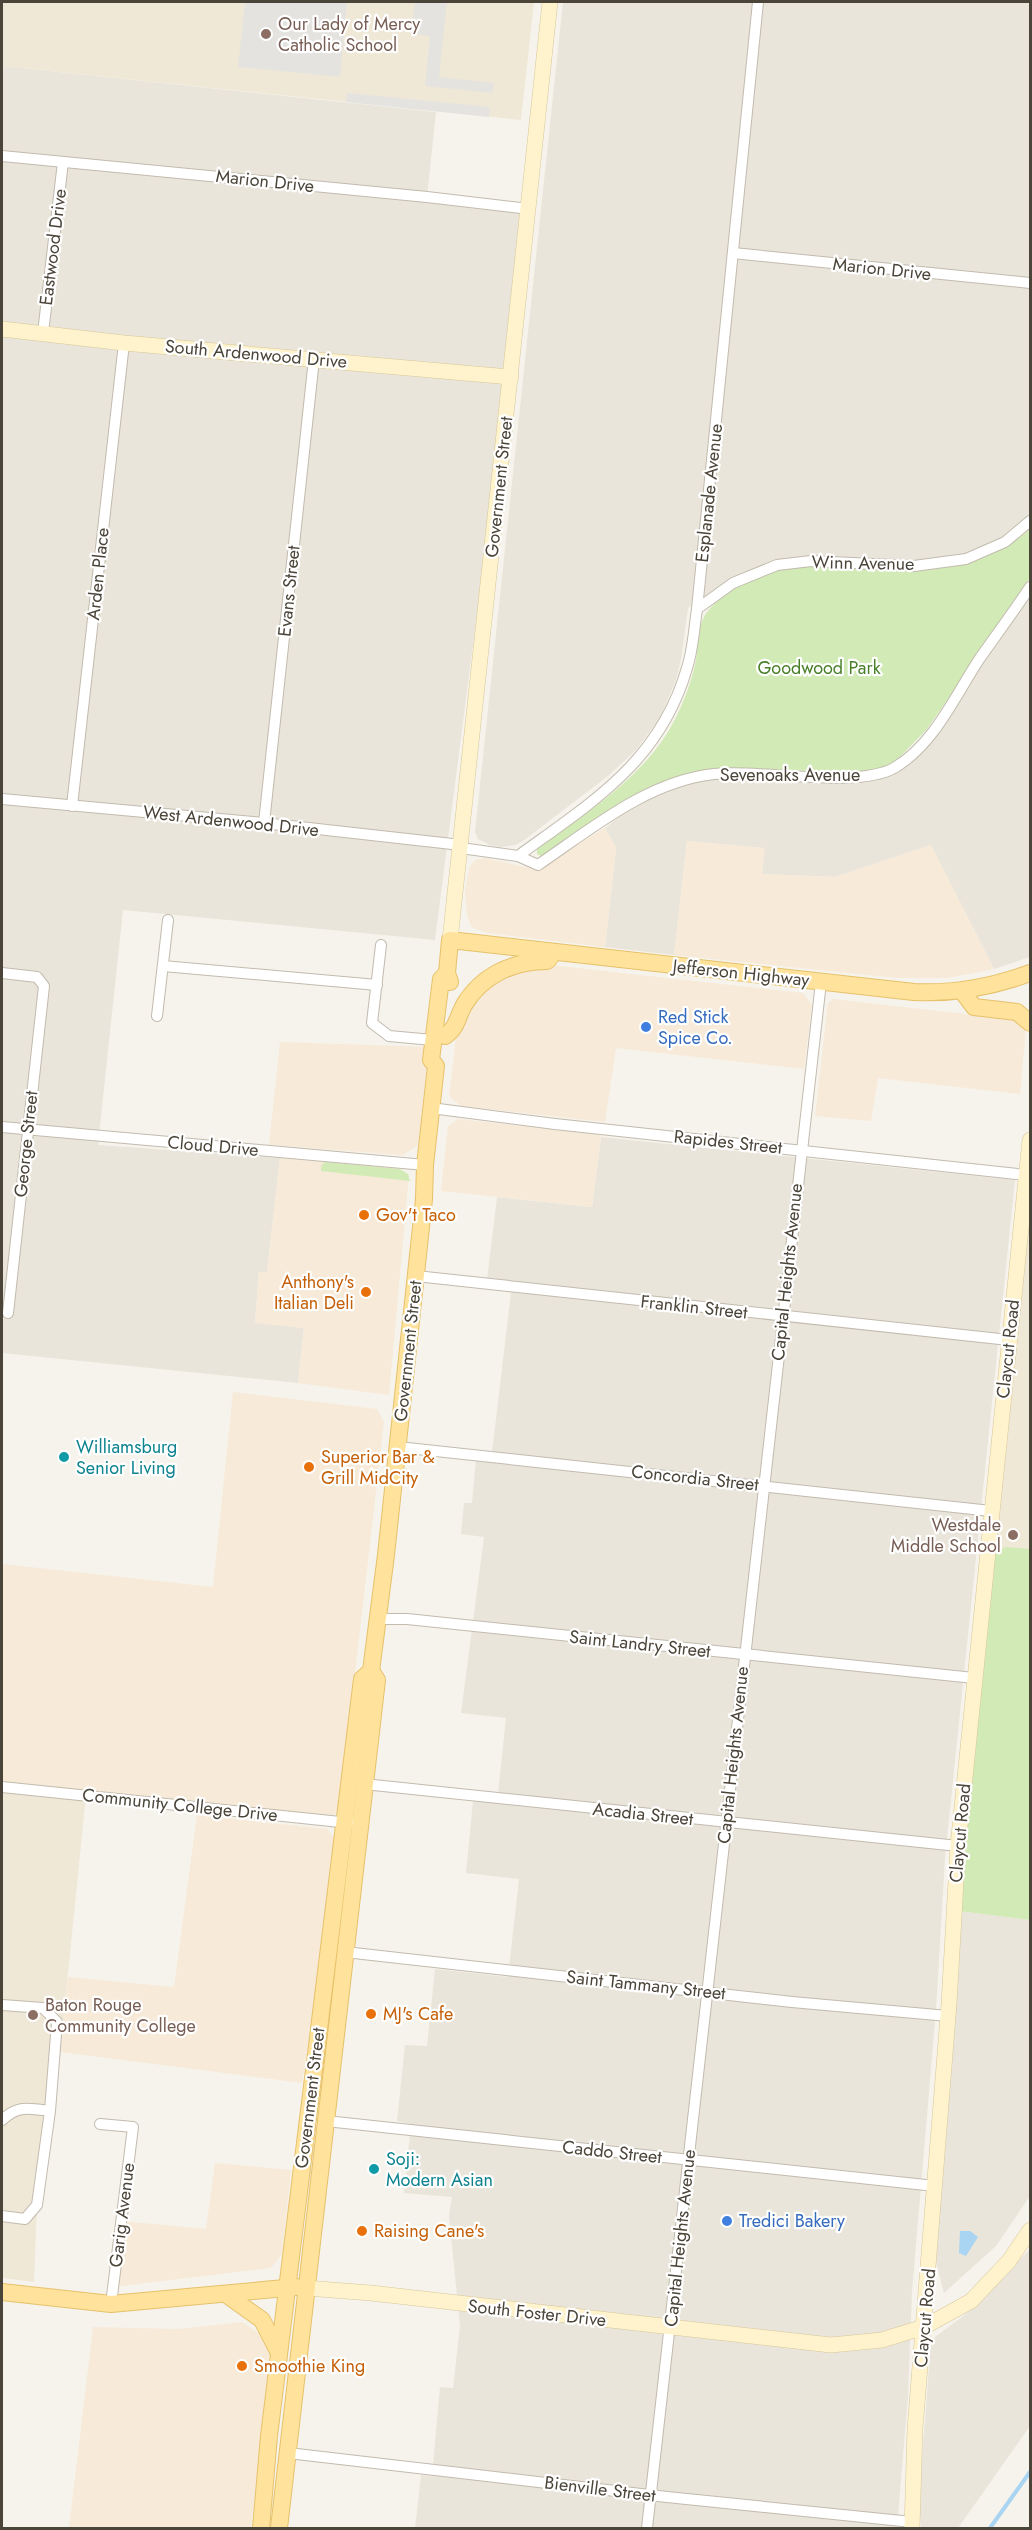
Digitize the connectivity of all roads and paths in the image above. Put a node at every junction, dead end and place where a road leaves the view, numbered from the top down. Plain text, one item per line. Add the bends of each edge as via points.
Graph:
1 (550, 2) edge
2 (758, 2) edge
3 (2, 156) edge
4 (63, 162) junction
5 (529, 209) junction
6 (733, 253) junction
7 (1030, 283) edge
8 (2, 329) edge
9 (43, 333) junction
10 (124, 342) junction
11 (314, 359) junction
12 (511, 376) junction
13 (1030, 521) edge
14 (1030, 587) edge
15 (697, 609) junction
16 (2, 799) edge
17 (72, 806) junction
18 (264, 823) junction
19 (461, 847) junction
20 (518, 856) junction
21 (168, 920) dead end
22 (450, 940) junction
23 (381, 945) dead end
24 (554, 953) junction
25 (163, 966) junction
26 (2, 973) edge
27 (1030, 973) edge
28 (821, 982) junction
29 (377, 985) junction
30 (962, 991) junction
31 (157, 1016) dead end
32 (1030, 1023) edge
33 (439, 1038) junction
34 (431, 1108) junction
35 (2, 1127) edge
36 (28, 1130) junction
37 (1030, 1140) edge
38 (801, 1150) junction
39 (425, 1165) junction
40 (1026, 1175) junction
41 (416, 1276) junction
42 (7, 1277) edge
43 (8, 1313) dead end
44 (782, 1317) junction
45 (1009, 1340) junction
46 (398, 1447) junction
47 (764, 1485) junction
48 (992, 1511) junction
49 (378, 1619) junction
50 (744, 1655) junction
51 (370, 1671) junction
52 (974, 1678) junction
53 (356, 1731) junction
54 (364, 1784) junction
55 (2, 1788) edge
56 (352, 1823) junction
57 (726, 1823) junction
58 (958, 1846) junction
59 (345, 1952) junction
60 (707, 1992) junction
61 (2, 2005) edge
62 (948, 2016) junction
63 (50, 2111) junction
64 (2, 2120) edge
65 (326, 2121) junction
66 (100, 2124) dead end
67 (688, 2160) junction
68 (935, 2186) junction
69 (2, 2216) edge
70 (1030, 2230) edge
71 (288, 2287) junction
72 (306, 2288) junction
73 (2, 2292) edge
74 (227, 2295) junction
75 (111, 2304) junction
76 (670, 2327) junction
77 (924, 2327) junction
78 (279, 2354) junction
79 (288, 2453) junction
80 (651, 2495) junction
81 (912, 2525) edge
82 (261, 2529) edge
83 (279, 2529) edge
84 (647, 2529) edge

1 - 5 street, Government Street
2 - 6 street, Esplanade Avenue
3 - 4 street, Marion Drive
4 - 5 street, Marion Drive
4 - 9 street, Eastwood Drive
5 - 12 street, Government Street
6 - 7 street, Marion Drive
6 - 15 street, Esplanade Avenue
8 - 9 street, South Ardenwood Drive
9 - 10 street, South Ardenwood Drive
10 - 11 street, South Ardenwood Drive
10 - 17 street, Arden Place
11 - 12 street, South Ardenwood Drive
11 - 18 street, Evans Street
12 - 19 street, Government Street
13 - 15 street, Winn Avenue via 1005,542 966,560 914,566 811,561 777,565 733,583
14 - 20 street, Sevenoaks Avenue via 931,734 893,769 862,777 740,773 688,779 621,808 538,865
15 - 20 street, Esplanade Avenue via 688,666 664,725 649,747 633,767
16 - 17 street, West Ardenwood Drive
17 - 18 street, West Ardenwood Drive
18 - 19 street, West Ardenwood Drive
19 - 20 street
19 - 22 street, Government Street
21 - 25 street
22 - 24 main road, Jefferson Highway
22 - 33 main road, Government Street via 450,979
23 - 29 street
24 - 28 main road, Jefferson Highway
24 - 33 main road via 547,961 520,963 489,977 469,998 455,1029
25 - 29 street
25 - 31 street
26 - 36 street, George Street via 37,977 44,986
27 - 30 main road, Jefferson Highway
28 - 30 main road, Jefferson Highway via 914,992
28 - 38 street, Capital Heights Avenue
29 - 33 street via 372,1023 389,1036
30 - 32 main road via 974,1007 1017,1012
33 - 34 main road, Government Street via 431,1060 436,1066
34 - 38 street, Rapides Street
34 - 39 main road, Government Street
35 - 36 street, Cloud Drive
36 - 39 street, Cloud Drive
36 - 42 street, George Street
37 - 40 street, Claycut Road
38 - 40 street, Rapides Street
38 - 44 street, Capital Heights Avenue
39 - 41 main road, Government Street
40 - 45 street, Claycut Road
41 - 44 street, Franklin Street
41 - 46 main road, Government Street
42 - 43 street, George Street
44 - 45 street, Franklin Street
44 - 47 street, Capital Heights Avenue
45 - 48 street, Claycut Road
46 - 47 street, Concordia Street
46 - 49 main road, Government Street
47 - 48 street, Concordia Street
47 - 50 street, Capital Heights Avenue
48 - 52 street, Claycut Road
49 - 50 street, Saint Landry Street
49 - 51 main road, Government Street
50 - 52 street, Saint Landry Street
50 - 57 street, Capital Heights Avenue
51 - 53 main road, Government Street via 362,1679
51 - 54 main road, Government Street via 377,1680
52 - 58 street, Claycut Road
53 - 54 main road via 360,1740 356,1774
53 - 56 main road, Government Street
54 - 56 main road, Government Street
54 - 57 street, Acadia Street
55 - 56 street, Community College Drive
56 - 59 main road, Government Street
56 - 71 main road, Government Street
57 - 58 street, Acadia Street
57 - 60 street, Capital Heights Avenue
58 - 62 street, Claycut Road
59 - 60 street, Saint Tammany Street
59 - 65 main road, Government Street
60 - 62 street, Saint Tammany Street
60 - 67 street, Capital Heights Avenue
61 - 63 street via 43,2008 57,2022
62 - 68 street, Claycut Road
63 - 64 street via 22,2107
63 - 69 street via 37,2205 26,2218
65 - 67 street, Caddo Street
65 - 72 main road, Government Street
66 - 75 street, Garig Avenue via 133,2127
67 - 68 street, Caddo Street
67 - 76 street, Capital Heights Avenue
68 - 77 street, Claycut Road
70 - 77 street, South Foster Drive via 1009,2261 971,2301
71 - 72 main road, South Foster Drive
71 - 74 main road, South Foster Drive
71 - 78 main road, Government Street
72 - 76 street, South Foster Drive
72 - 79 main road, Government Street
73 - 75 main road, South Foster Drive
74 - 75 main road, South Foster Drive
74 - 78 main road via 262,2320
76 - 77 street, South Foster Drive via 831,2345 882,2340
76 - 80 street, Capital Heights Avenue
77 - 81 street, Claycut Road
78 - 82 main road, Government Street
79 - 80 street, Bienville Street
79 - 83 main road, Government Street
80 - 81 street, Bienville Street
80 - 84 street, Capital Heights Avenue

